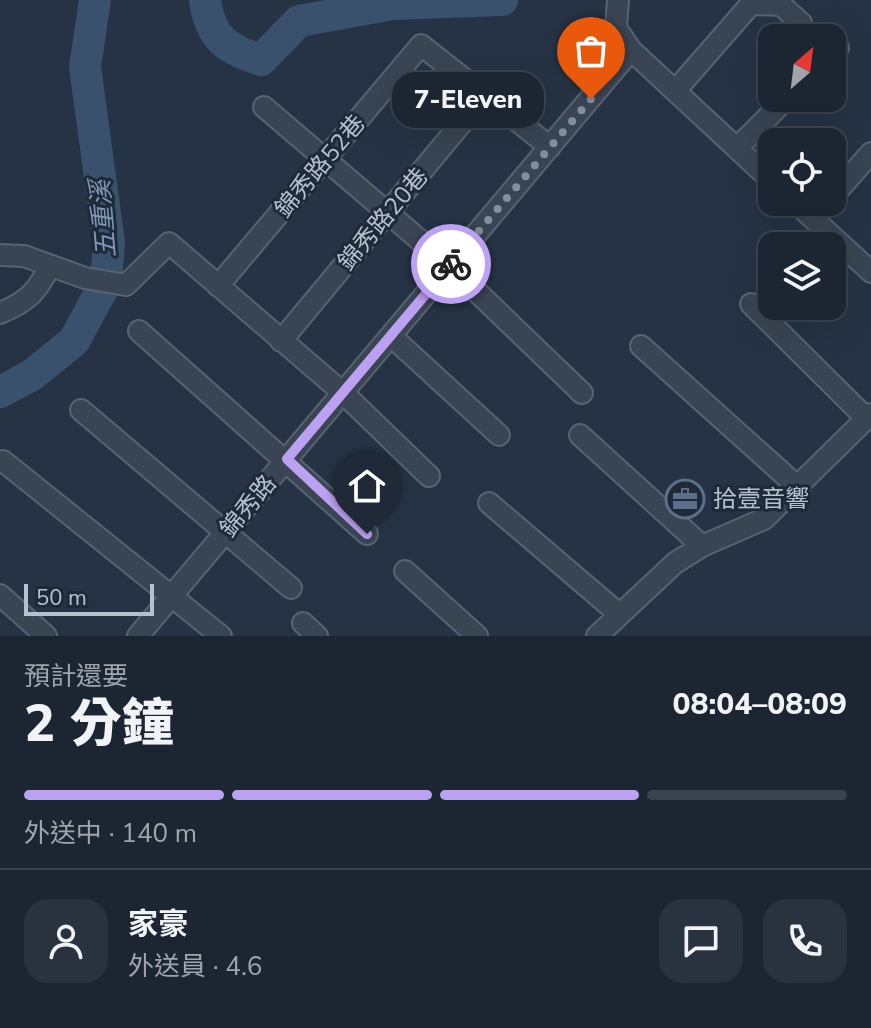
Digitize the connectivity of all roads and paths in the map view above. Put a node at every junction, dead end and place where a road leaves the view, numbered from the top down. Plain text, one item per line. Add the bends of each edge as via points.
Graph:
1 (618, 0) edge
2 (801, 23) dead end
3 (631, 50) junction
4 (675, 91) junction
5 (484, 96) junction
6 (264, 107) dead end
7 (773, 112) edge
8 (550, 147) junction
9 (737, 148) junction
10 (871, 153) edge
11 (325, 159) junction
12 (758, 168) edge
13 (846, 181) edge
14 (387, 213) junction
15 (810, 216) edge
16 (816, 216) edge
17 (813, 219) junction
18 (0, 255) edge
19 (50, 266) junction
20 (450, 266) junction
21 (871, 272) edge
22 (218, 286) junction
23 (751, 304) dead end
24 (0, 313) edge
25 (139, 331) dead end
26 (391, 336) junction
27 (281, 341) junction
28 (641, 346) dead end
29 (343, 393) junction
30 (582, 393) dead end
31 (81, 410) dead end
32 (869, 416) edge
33 (499, 435) dead end
34 (580, 435) dead end
35 (287, 459) junction
36 (3, 461) dead end
37 (429, 476) dead end
38 (799, 488) junction
39 (489, 503) dead end
40 (225, 533) junction
41 (367, 534) dead end
42 (702, 546) junction
43 (405, 571) dead end
44 (291, 588) dead end
45 (0, 595) edge
46 (172, 595) junction
47 (619, 614) junction
48 (46, 636) edge
49 (138, 636) edge
50 (221, 636) edge
51 (477, 636) edge
52 (597, 636) edge

1 - 3 street via 616,28
2 - 4 street via 781,5 751,4
3 - 4 street
3 - 8 street, 錦秀路
4 - 9 street
5 - 8 street
5 - 11 street, 錦秀路52巷 via 421,45
5 - 14 street, 錦秀路20巷
6 - 11 street
7 - 9 street
8 - 20 street, 錦秀路
9 - 12 street
10 - 13 street
11 - 14 street
11 - 22 street, 錦秀路52巷
14 - 20 street
14 - 27 street, 錦秀路20巷
15 - 17 street
16 - 17 street
17 - 21 street
18 - 19 street via 24,256
19 - 22 street via 126,285 169,243
19 - 24 street via 27,301
20 - 26 street, 錦秀路
20 - 30 street
22 - 27 street
23 - 32 street
25 - 35 street
26 - 29 street, 錦秀路
26 - 33 street
27 - 29 street
28 - 38 street
29 - 35 street, 錦秀路
29 - 37 street
31 - 40 street
32 - 38 street
34 - 42 street
35 - 40 street, 錦秀路
35 - 41 street
36 - 46 street
38 - 42 street via 764,519
39 - 47 street
40 - 44 street
40 - 46 street, 錦秀路
42 - 47 street
43 - 51 street
45 - 48 street
46 - 49 street, 錦秀路
46 - 50 street
47 - 52 street

